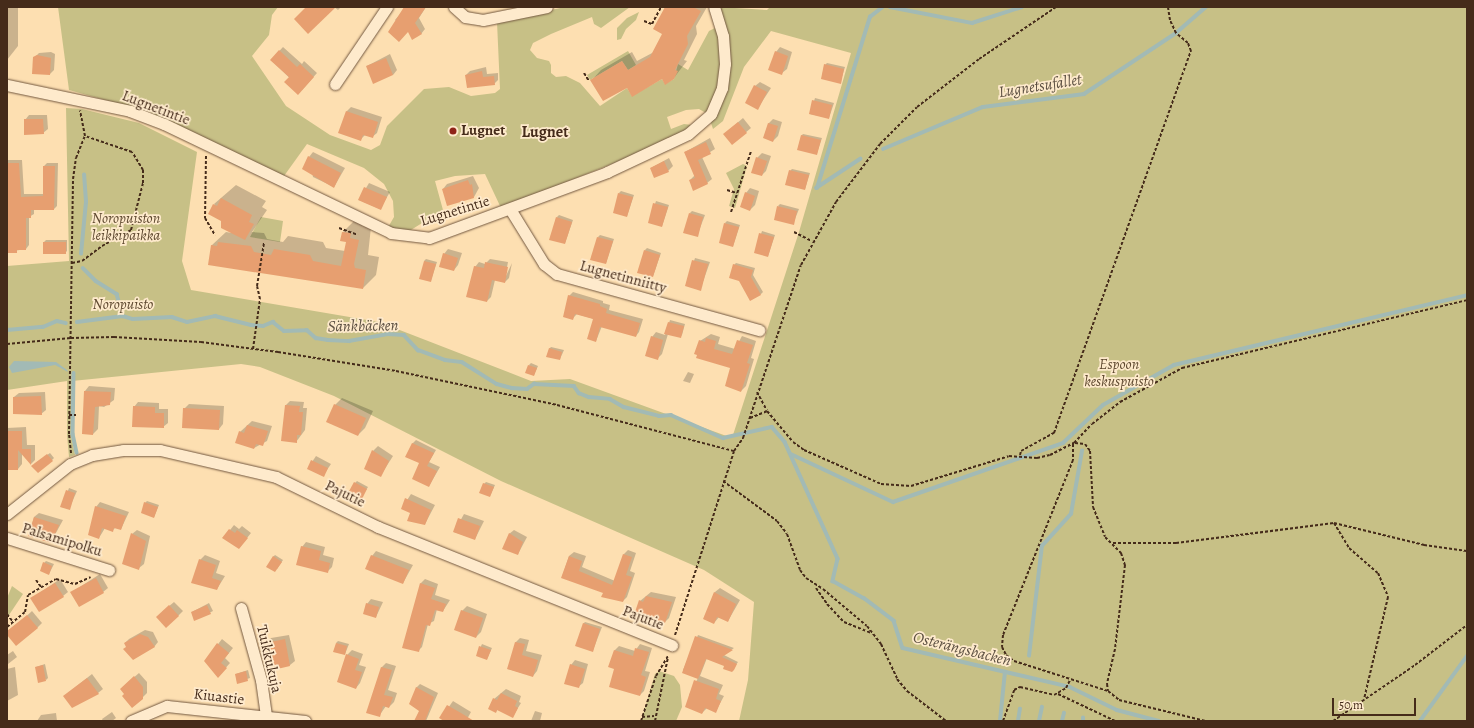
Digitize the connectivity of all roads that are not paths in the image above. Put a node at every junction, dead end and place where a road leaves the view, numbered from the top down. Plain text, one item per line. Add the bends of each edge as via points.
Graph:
1 (387, 7) edge
2 (454, 7) edge
3 (547, 7) edge
4 (714, 7) edge
5 (335, 84) dead end
6 (7, 85) edge
7 (510, 209) junction
8 (759, 330) dead end
9 (7, 514) edge
10 (8, 542) edge
11 (109, 570) dead end
12 (241, 608) dead end
13 (672, 645) road end
14 (266, 717) junction
15 (131, 721) edge
16 (305, 721) edge

1 - 5 street
2 - 3 street via 465,17 483,20
4 - 7 street, Lugnetintie via 723,36 725,64 722,88 716,106 701,124 669,145
6 - 7 street, Lugnetintie via 130,111 391,233 429,238
7 - 8 street, Lugnetinniitty via 544,264 557,274
9 - 13 street, Pajutie via 70,464 92,455 124,450 160,450 276,477 378,527
10 - 11 street, Palsamipolku
12 - 14 street, Tuikkukuja via 261,680
14 - 15 street, Kiuastie via 167,706
14 - 16 street, Kiuastie

